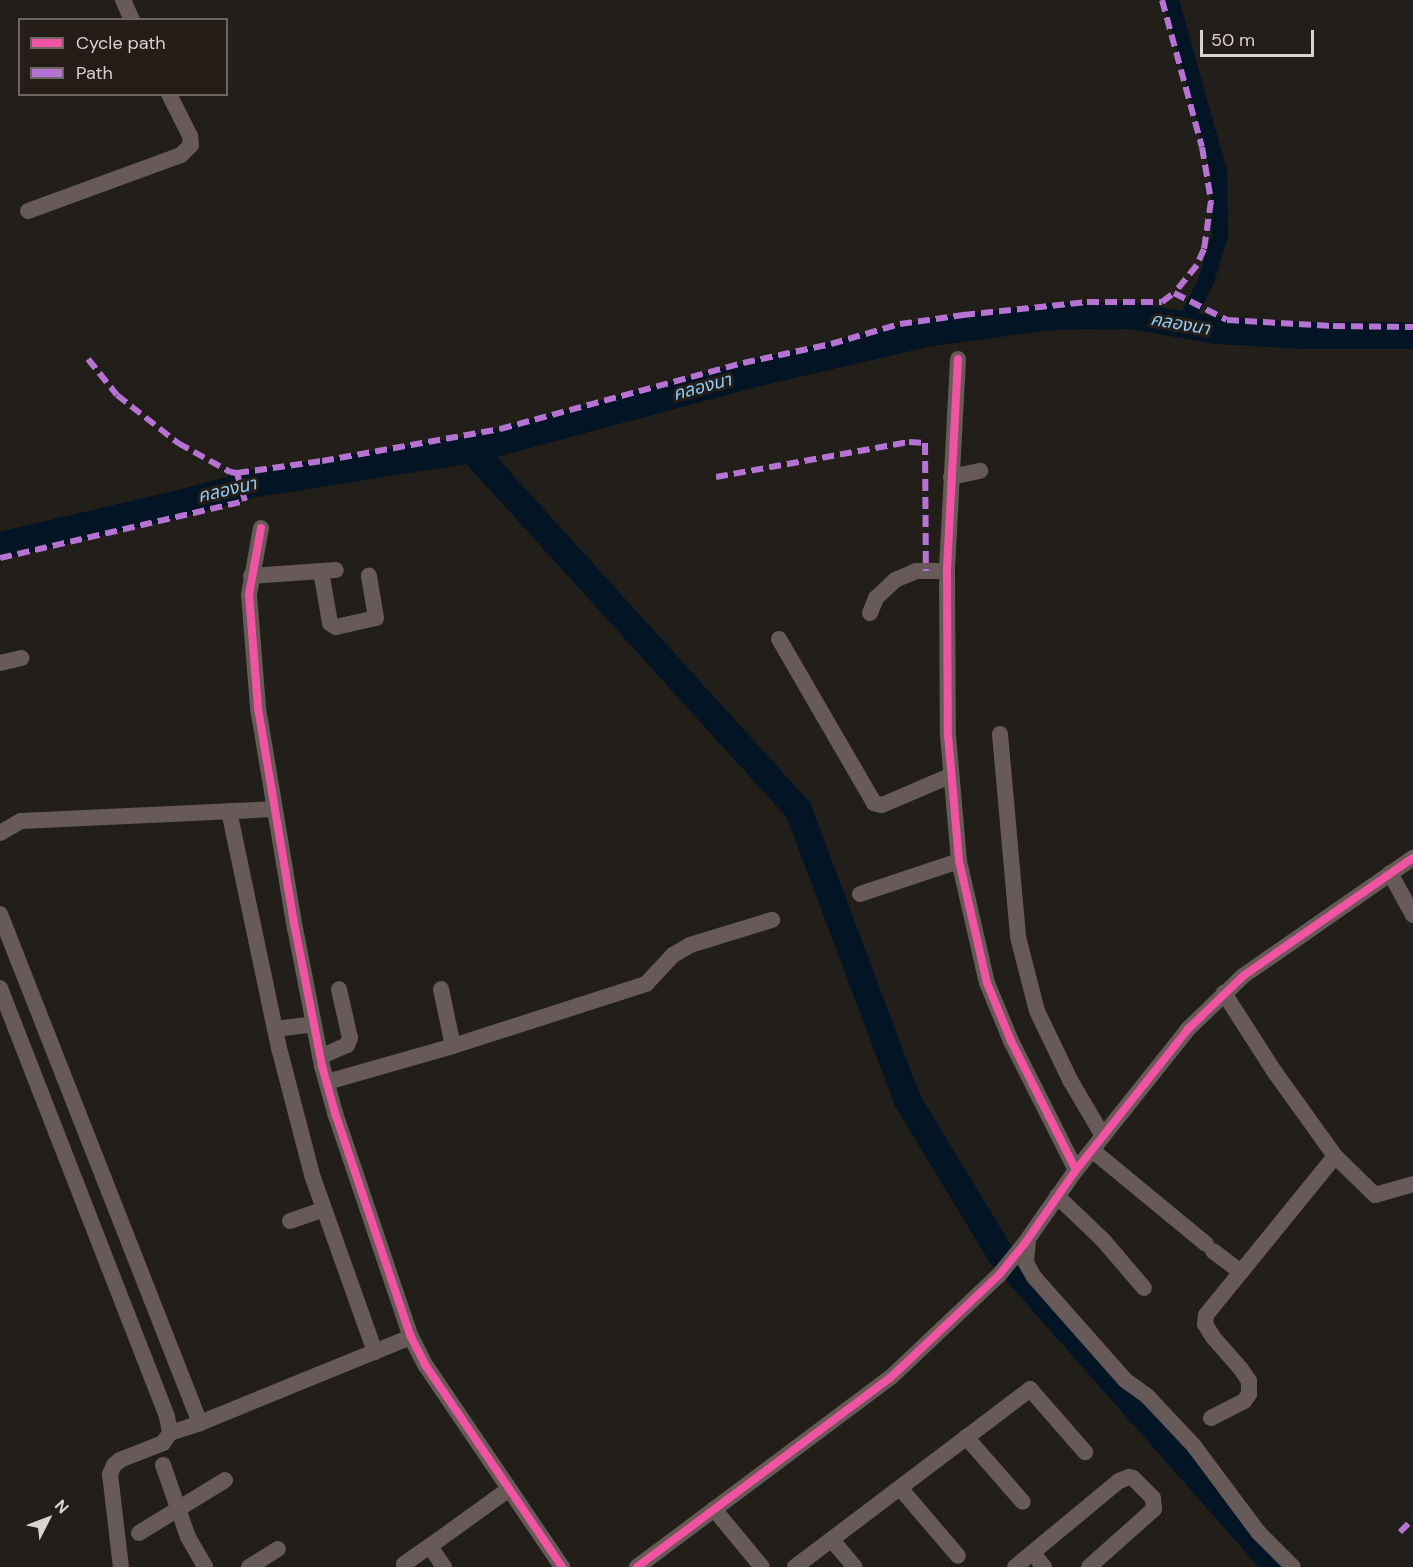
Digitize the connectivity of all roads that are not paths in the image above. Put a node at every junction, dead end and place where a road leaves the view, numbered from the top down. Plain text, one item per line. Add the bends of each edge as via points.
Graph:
1 (123, 0) edge
2 (131, 18) edge
3 (170, 96) edge
4 (28, 211) dead end
5 (958, 358) dead end
6 (980, 471) dead end
7 (951, 477) junction
8 (261, 528) dead end
9 (946, 571) junction
10 (251, 576) junction
11 (369, 576) dead end
12 (870, 613) dead end
13 (779, 639) dead end
14 (21, 658) dead end
15 (0, 663) edge
16 (1000, 734) dead end
17 (950, 776) junction
18 (273, 809) junction
19 (229, 811) junction
20 (0, 833) edge
21 (1413, 858) edge
22 (959, 861) junction
23 (1390, 873) junction
24 (860, 894) dead end
25 (0, 914) edge
26 (1413, 915) edge
27 (772, 920) dead end
28 (0, 988) edge
29 (339, 989) dead end
30 (441, 989) dead end
31 (1224, 993) junction
32 (314, 1024) junction
33 (275, 1029) junction
34 (453, 1046) junction
35 (320, 1057) junction
36 (327, 1082) junction
37 (1103, 1136) junction
38 (1092, 1149) junction
39 (1335, 1156) junction
40 (1076, 1170) junction
41 (1413, 1184) edge
42 (1057, 1196) junction
43 (324, 1209) junction
44 (290, 1221) dead end
45 (1027, 1241) junction
46 (1241, 1272) junction
47 (1143, 1288) dead end
48 (411, 1337) junction
49 (375, 1352) junction
50 (1211, 1418) dead end
51 (200, 1423) junction
52 (170, 1433) junction
53 (966, 1437) junction
54 (1085, 1452) dead end
55 (163, 1465) dead end
56 (225, 1479) dead end
57 (900, 1488) junction
58 (509, 1489) junction
59 (1023, 1502) dead end
60 (714, 1509) junction
61 (176, 1510) junction
62 (139, 1533) dead end
63 (832, 1540) junction
64 (430, 1546) junction
65 (278, 1549) dead end
66 (1033, 1553) junction
67 (958, 1557) dead end
68 (404, 1564) dead end
69 (122, 1567) edge
70 (205, 1567) edge
71 (249, 1567) edge
72 (444, 1567) edge
73 (562, 1567) edge
74 (637, 1567) edge
75 (762, 1567) edge
76 (795, 1567) edge
77 (855, 1567) edge
78 (1015, 1567) edge
79 (1044, 1567) edge
80 (1089, 1567) edge
81 (1293, 1567) edge

1 - 2 street
3 - 4 street via 190,136 191,145 181,155
5 - 7 street
6 - 7 street
7 - 9 street
8 - 10 street
9 - 12 street via 916,571 894,580 876,598
9 - 17 street
10 - 11 street via 328,571 332,626 377,627
10 - 18 street via 258,708
13 - 17 street via 874,803 882,805
14 - 15 street
16 - 37 street via 1018,937 1026,969 1037,1011 1070,1080
17 - 22 street
18 - 19 street
18 - 32 street
19 - 20 street via 21,821
19 - 33 street
21 - 23 street
22 - 24 street
22 - 40 street via 987,983 1011,1041
23 - 26 street
23 - 31 street
25 - 51 street
27 - 34 street via 690,945 673,955 646,984
28 - 52 street
29 - 35 street via 350,1038 347,1045
30 - 34 street
31 - 37 street via 1188,1029
31 - 39 street
32 - 33 street
32 - 35 street
33 - 43 street
34 - 36 street
35 - 36 street
36 - 48 street
37 - 38 street
38 - 40 street
38 - 46 street
39 - 41 street via 1375,1195
39 - 46 street
40 - 42 street
42 - 45 street
42 - 47 street via 1103,1240
43 - 44 street
43 - 49 street
45 - 60 street via 999,1275 890,1378
45 - 81 street via 1026,1263 1034,1276 1119,1373 1194,1446 1258,1532
46 - 50 street via 1214,1303 1206,1315 1206,1324 1249,1381 1249,1394 1244,1401
48 - 49 street
48 - 58 street via 426,1366
49 - 51 street
51 - 52 street
52 - 69 street via 163,1443 114,1465 111,1474
53 - 54 street via 1030,1389
53 - 57 street
53 - 59 street
55 - 61 street
56 - 61 street
57 - 63 street
57 - 67 street
58 - 64 street
58 - 73 street
60 - 74 street
60 - 75 street
61 - 62 street
61 - 70 street
63 - 76 street
63 - 77 street
64 - 68 street
64 - 72 street
65 - 71 street
66 - 78 street
66 - 79 street
66 - 80 street via 1119,1481 1133,1478 1153,1498 1154,1509

